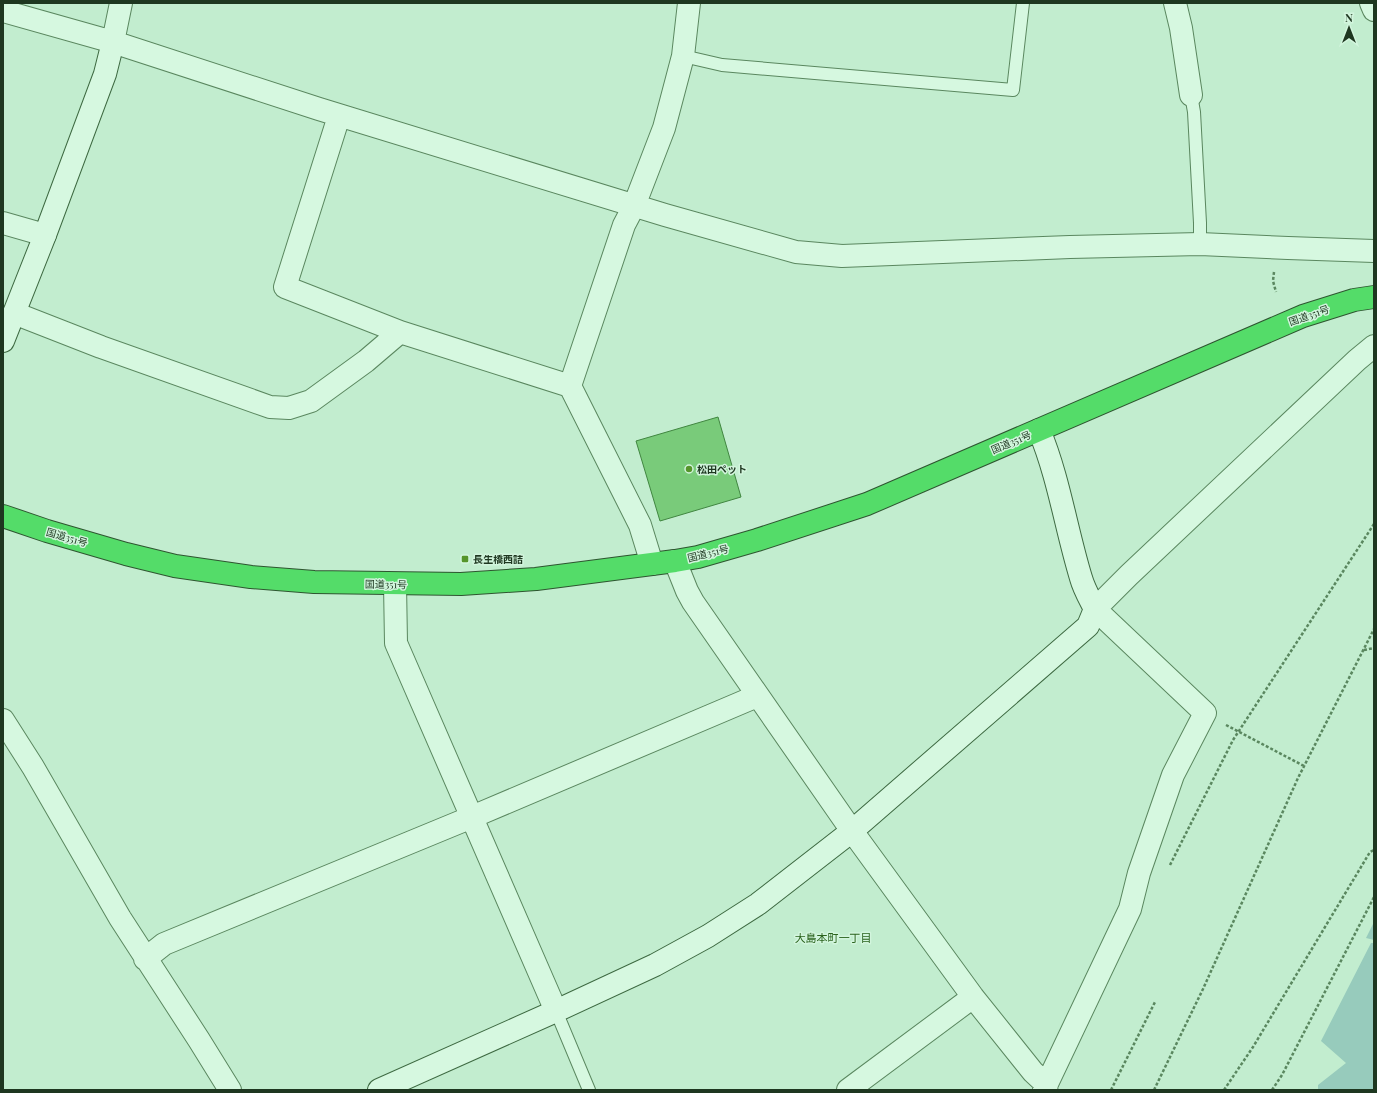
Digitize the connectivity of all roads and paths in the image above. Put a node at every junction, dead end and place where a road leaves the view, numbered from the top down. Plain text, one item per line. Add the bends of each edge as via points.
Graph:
1 (121, 3) edge
2 (689, 3) edge
3 (1023, 3) edge
4 (1175, 3) edge
5 (1371, 3) edge
6 (1374, 10) edge
7 (3, 11) edge
8 (113, 42) junction
9 (683, 56) junction
10 (1191, 96) joint
11 (339, 116) junction
12 (634, 206) junction
13 (3, 223) edge
14 (45, 235) junction
15 (1200, 244) junction
16 (1374, 250) edge
17 (1274, 267) dead end
18 (1276, 292) dead end
19 (1374, 297) edge
20 (14, 312) junction
21 (400, 332) junction
22 (3, 341) edge
23 (1374, 346) edge
24 (570, 386) junction
25 (1039, 430) junction
26 (3, 516) edge
27 (1374, 524) edge
28 (675, 561) junction
29 (652, 564) junction
30 (395, 584) junction
31 (1094, 609) junction
32 (1374, 629) edge
33 (1374, 648) edge
34 (1364, 650) junction
35 (757, 696) junction
36 (3, 720) edge
37 (1220, 722) dead end
38 (1239, 731) junction
39 (1304, 766) junction
40 (472, 817) junction
41 (852, 831) junction
42 (1374, 850) edge
43 (1169, 867) dead end
44 (1374, 897) edge
45 (145, 959) junction
46 (973, 997) junction
47 (1155, 1002) dead end
48 (556, 1011) junction
49 (1046, 1088) edge
50 (230, 1090) edge
51 (379, 1090) edge
52 (589, 1090) edge
53 (848, 1090) edge
54 (1111, 1090) edge
55 (1154, 1090) edge
56 (1224, 1090) edge
57 (1272, 1090) edge

1 - 8 street
2 - 9 street
3 - 9 lane via 1013,90 722,65
4 - 10 street
5 - 6 street
7 - 8 street
8 - 11 street
8 - 14 street via 105,74
9 - 12 street via 664,128
10 - 15 lane via 1195,120
11 - 12 street
11 - 21 street via 285,287
12 - 15 street via 796,252 842,256
12 - 24 street via 624,225
13 - 14 street
14 - 20 street
15 - 16 street
17 - 18 path via 1273,281
19 - 25 highway, 国道351号 via 1354,300 1303,316
20 - 21 street via 109,350 270,407 289,408 310,401 366,361
20 - 22 street
21 - 24 street
23 - 31 street
24 - 29 street via 640,525
25 - 28 highway, 国道351号 via 867,504 757,540
25 - 31 street via 1054,472 1081,580
26 - 30 highway, 国道351号 via 126,554 175,566 251,577
27 - 38 path
28 - 29 highway, 国道351号
28 - 35 street via 693,602
29 - 30 highway, 国道351号 via 536,579 461,584
30 - 40 street via 396,643
31 - 41 street via 1088,626
31 - 49 street via 1205,713 1173,775 1139,873 1130,909
32 - 34 path
33 - 34 path
34 - 39 path
35 - 40 street
35 - 41 street
36 - 45 street via 33,766
37 - 38 path
38 - 39 path
38 - 43 path
39 - 55 path
40 - 45 street via 164,944
40 - 48 street
41 - 46 street
41 - 48 street via 758,904 708,936 655,965
42 - 56 path via 1370,852
44 - 57 path
45 - 50 street
46 - 49 street
46 - 53 street
47 - 54 path
48 - 51 street
48 - 52 lane

